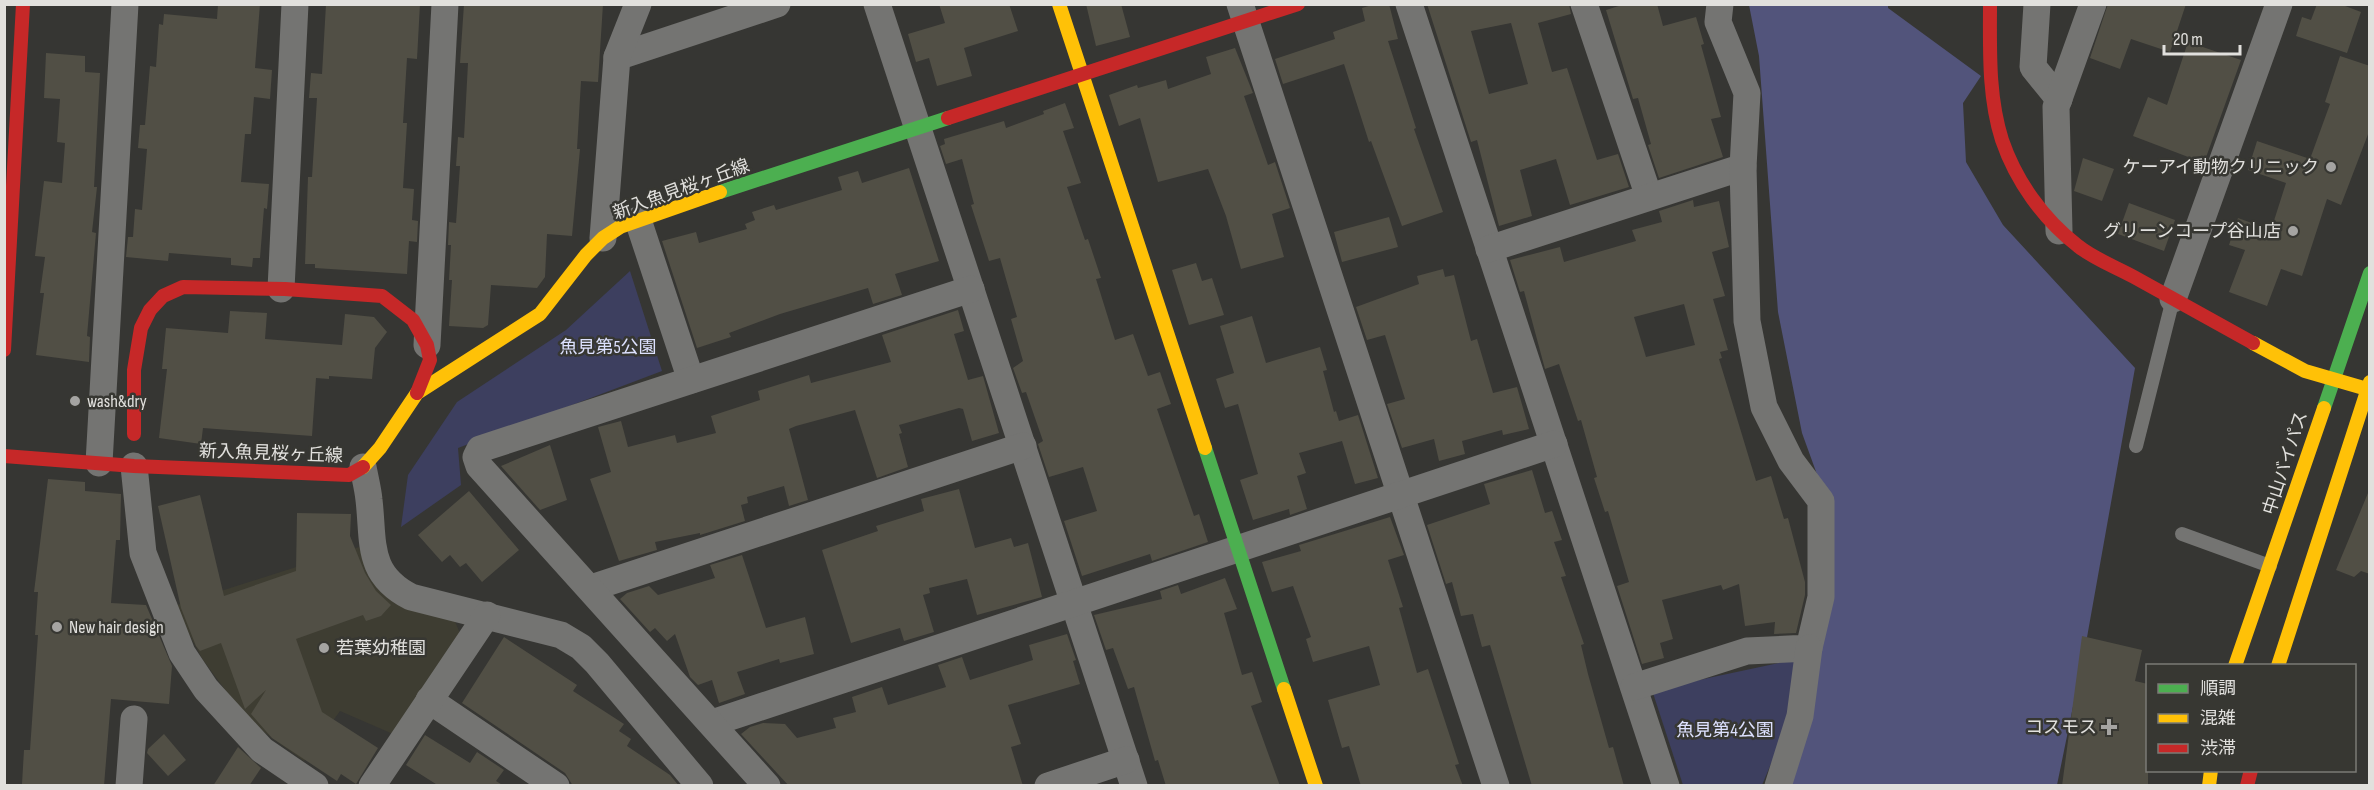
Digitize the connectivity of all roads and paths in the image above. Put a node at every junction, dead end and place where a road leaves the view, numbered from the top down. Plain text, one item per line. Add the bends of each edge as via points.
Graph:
1 (23, 4) edge
2 (125, 4) edge
3 (295, 4) edge
4 (445, 4) edge
5 (638, 4) edge
6 (777, 4) edge
7 (877, 4) edge
8 (1059, 4) edge
9 (1298, 4) edge
10 (1409, 4) edge
11 (1584, 4) edge
12 (1720, 4) edge
13 (1990, 4) edge
14 (2037, 4) edge
15 (2093, 4) edge
16 (2278, 4) edge
17 (1243, 13) edge
18 (617, 57) junction
19 (1083, 76) junction
20 (2059, 99) junction
21 (918, 129) junction
22 (1743, 167) junction
23 (1649, 197) junction
24 (638, 220) junction
25 (2059, 231) junction
26 (603, 238) junction
27 (1489, 249) junction
28 (2370, 273) edge
29 (281, 289) junction
30 (971, 289) junction
31 (2173, 299) junction
32 (427, 345) junction
33 (4, 350) edge
34 (2331, 379) junction
35 (691, 380) junction
36 (2369, 387) edge
37 (417, 393) junction
38 (134, 434) dead end
39 (1554, 444) junction
40 (1023, 446) junction
41 (2136, 446) dead end
42 (4, 456) edge
43 (99, 463) junction
44 (134, 466) junction
45 (363, 467) junction
46 (1401, 495) junction
47 (2182, 534) dead end
48 (1238, 549) junction
49 (2270, 567) junction
50 (591, 588) junction
51 (1074, 603) junction
52 (487, 615) junction
53 (1809, 648) junction
54 (2236, 664) edge
55 (2279, 664) edge
56 (1634, 687) junction
57 (429, 700) junction
58 (134, 719) dead end
59 (712, 723) junction
60 (1126, 760) junction
61 (129, 786) edge
62 (315, 786) edge
63 (372, 786) edge
64 (556, 786) edge
65 (700, 786) edge
66 (767, 786) edge
67 (1048, 786) edge
68 (1134, 786) edge
69 (1316, 786) edge
70 (1496, 786) edge
71 (1666, 786) edge
72 (1778, 786) edge

1 - 33 street
2 - 43 street
3 - 29 street
4 - 32 street
5 - 18 street
6 - 18 street
7 - 21 street
8 - 19 street
9 - 17 street, 新入魚見桜ヶ丘線
10 - 27 street
11 - 23 street
12 - 22 street via 1718,22 1747,93
13 - 25 street via 1989,67 2006,156 2024,191
14 - 20 street via 2032,67
15 - 20 street
16 - 31 street
17 - 19 street, 新入魚見桜ヶ丘線
17 - 46 street
18 - 26 street
19 - 21 street, 新入魚見桜ヶ丘線
19 - 48 street
20 - 25 street
21 - 24 street, 新入魚見桜ヶ丘線
21 - 30 street
22 - 23 street
22 - 53 street via 1747,321 1764,407 1791,461 1821,501 1821,597
23 - 27 street
24 - 26 street, 新入魚見桜ヶ丘線
24 - 35 street
25 - 31 street via 2079,247
26 - 37 street, 新入魚見桜ヶ丘線 via 540,315
27 - 39 street
28 - 34 street, 中山バイパス
29 - 32 street via 382,296 413,320
29 - 38 street via 183,287 170,290 151,307 136,342
30 - 35 street
30 - 40 street
31 - 34 street via 2305,371
31 - 41 lane
32 - 37 street via 430,360
34 - 36 street
34 - 49 street, 中山バイパス
35 - 50 street via 480,449 476,457 479,466
36 - 55 street
37 - 45 street, 新入魚見桜ヶ丘線
39 - 46 street
39 - 56 street
40 - 50 street
40 - 51 street
42 - 43 street, 新入魚見桜ヶ丘線
43 - 44 street, 新入魚見桜ヶ丘線
44 - 45 street, 新入魚見桜ヶ丘線 via 341,476
44 - 62 street via 143,552 182,653 206,689 262,750
45 - 52 street via 370,500 370,540 388,580 411,597
46 - 48 street
46 - 70 street
47 - 49 lane
48 - 51 street
48 - 69 street
49 - 54 street, 中山バイパス
50 - 59 street
51 - 59 street
51 - 60 street
52 - 57 street
52 - 65 street via 561,635 581,647
53 - 56 street via 1747,651
53 - 72 street via 1800,716
56 - 71 street
57 - 63 street
57 - 64 street
58 - 61 street
59 - 66 street
60 - 67 street
60 - 68 street

